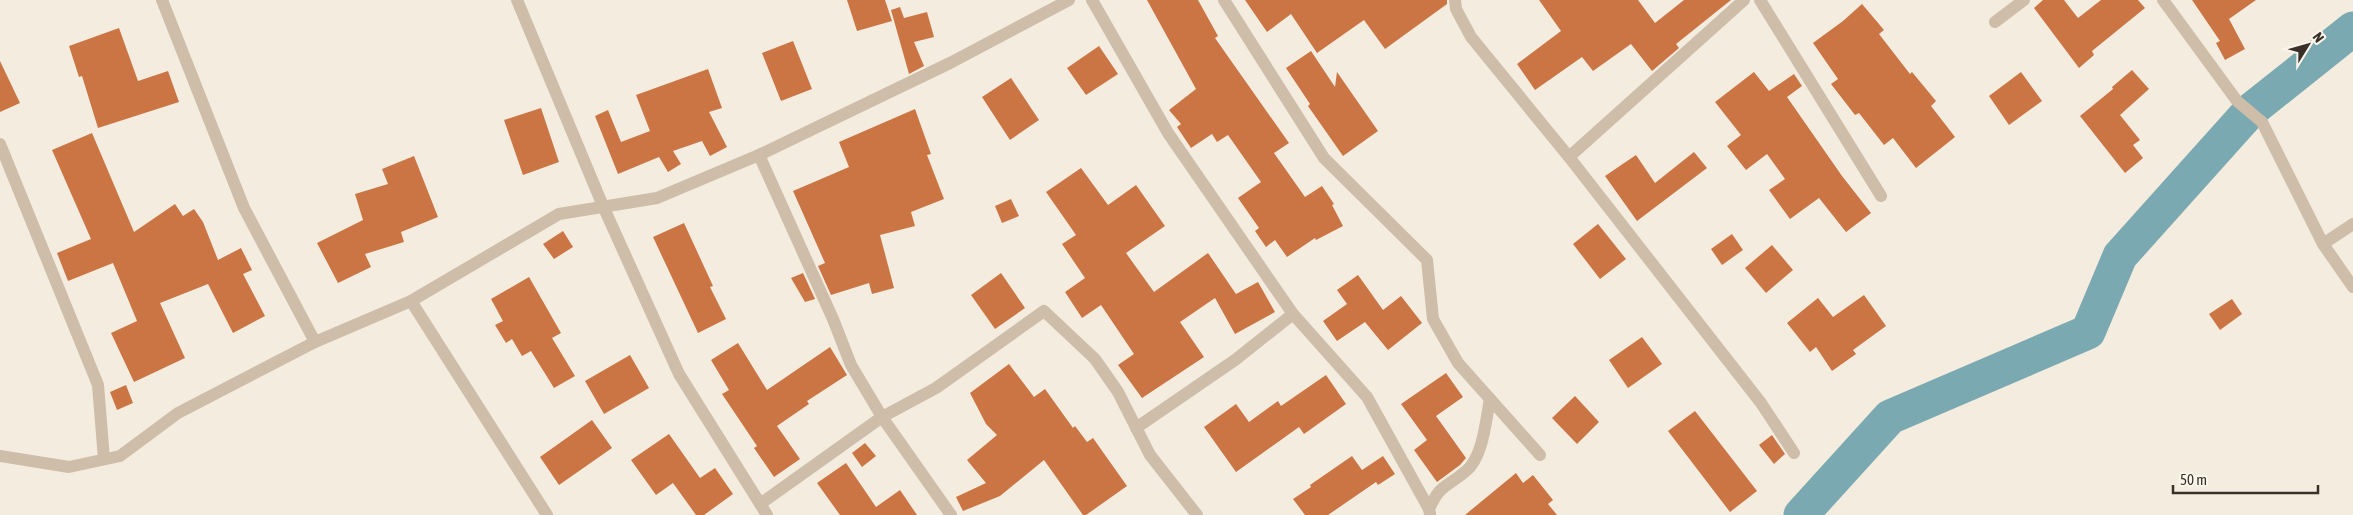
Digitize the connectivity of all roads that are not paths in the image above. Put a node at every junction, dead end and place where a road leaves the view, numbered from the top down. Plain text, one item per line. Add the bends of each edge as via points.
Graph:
1 (162, 0) edge
2 (518, 0) edge
3 (1070, 0) edge
4 (1092, 0) edge
5 (1224, 0) edge
6 (1455, 0) edge
7 (1744, 0) edge
8 (1760, 0) edge
9 (2024, 0) edge
10 (2163, 0) edge
11 (1995, 22) dead end
12 (0, 144) edge
13 (759, 155) junction
14 (1569, 157) junction
15 (1881, 196) dead end
16 (603, 206) junction
17 (2353, 224) edge
18 (2324, 244) junction
19 (2353, 286) edge
20 (411, 301) junction
21 (1293, 314) junction
22 (315, 342) junction
23 (1490, 399) junction
24 (882, 417) junction
25 (1136, 428) junction
26 (1794, 453) dead end
27 (1540, 455) dead end
28 (0, 456) edge
29 (104, 459) junction
30 (764, 509) edge
31 (1430, 512) edge
32 (547, 515) edge
33 (951, 515) edge
34 (1197, 515) edge

1 - 22 street via 244,208
2 - 16 street
3 - 13 street via 950,63
4 - 21 street via 1168,133
5 - 23 street via 1324,158 1427,260 1433,319 1458,363
6 - 14 street via 1456,9 1471,37
7 - 14 street
8 - 15 street
9 - 11 street
10 - 18 street via 2237,101 2262,122
12 - 29 street via 98,385
13 - 16 street via 657,198
13 - 24 street via 833,319 850,365
14 - 26 street via 1761,403
16 - 20 street via 559,214
16 - 30 street via 679,374
17 - 18 street
18 - 19 street
20 - 22 street
20 - 32 street
21 - 25 street via 1235,360
21 - 31 street via 1367,397
22 - 29 street via 178,413 120,456
23 - 27 street
23 - 31 street via 1481,446 1467,470 1437,492
24 - 25 street via 936,388 1044,310 1095,359 1118,392
24 - 30 street
24 - 33 street
25 - 34 street via 1150,455
28 - 29 street via 70,467

